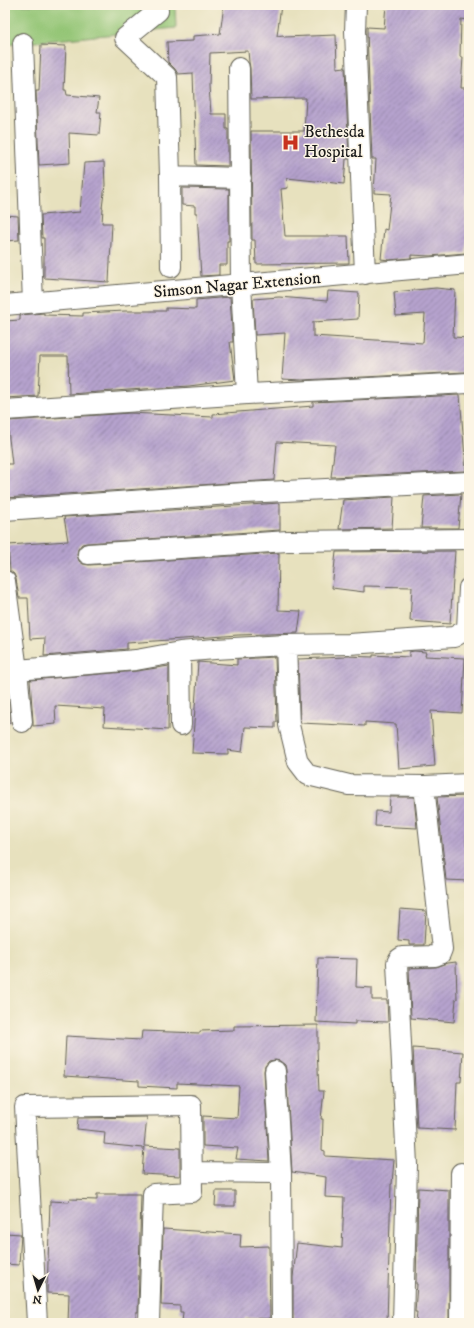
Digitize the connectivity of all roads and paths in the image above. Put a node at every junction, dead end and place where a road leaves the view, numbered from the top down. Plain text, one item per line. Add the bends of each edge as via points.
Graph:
1 (158, 5) edge
2 (356, 5) edge
3 (23, 43) dead end
4 (239, 68) dead end
5 (170, 176) junction
6 (241, 178) junction
7 (469, 264) edge
8 (171, 267) dead end
9 (365, 274) junction
10 (241, 284) junction
11 (33, 302) junction
12 (5, 305) edge
13 (469, 383) edge
14 (247, 394) junction
15 (5, 410) edge
16 (469, 482) edge
17 (5, 510) edge
18 (469, 539) edge
19 (88, 554) dead end
20 (5, 581) edge
21 (469, 588) edge
22 (286, 645) junction
23 (180, 652) junction
24 (17, 670) junction
25 (22, 722) dead end
26 (181, 725) dead end
27 (469, 784) edge
28 (424, 786) junction
29 (275, 1071) dead end
30 (192, 1172) junction
31 (281, 1173) junction
32 (461, 1173) dead end
33 (37, 1323) edge
34 (149, 1323) edge
35 (282, 1323) edge
36 (403, 1323) edge
37 (460, 1323) edge

1 - 5 street via 158,11 125,38 168,77
2 - 9 street
3 - 11 street
4 - 6 street
5 - 6 street
5 - 8 street
6 - 10 street
7 - 9 street, Simson Nagar Extension
9 - 10 street, Simson Nagar Extension
10 - 11 street, Simson Nagar Extension
10 - 14 street
11 - 12 street, Simson Nagar Extension
13 - 14 street
14 - 15 street
16 - 17 street via 244,493
18 - 19 street via 288,541
20 - 24 street
21 - 22 street via 468,629 454,636 349,644
22 - 23 street
22 - 28 street via 289,725 298,762 308,775 349,785
23 - 24 street via 136,660
23 - 26 street
24 - 25 street
27 - 28 street
28 - 36 street via 442,949 440,954 435,956 402,957 397,963 407,1165
29 - 31 street
30 - 31 street
30 - 33 street via 191,1105 25,1107
30 - 34 street via 192,1192 153,1194
31 - 35 street
32 - 37 street

